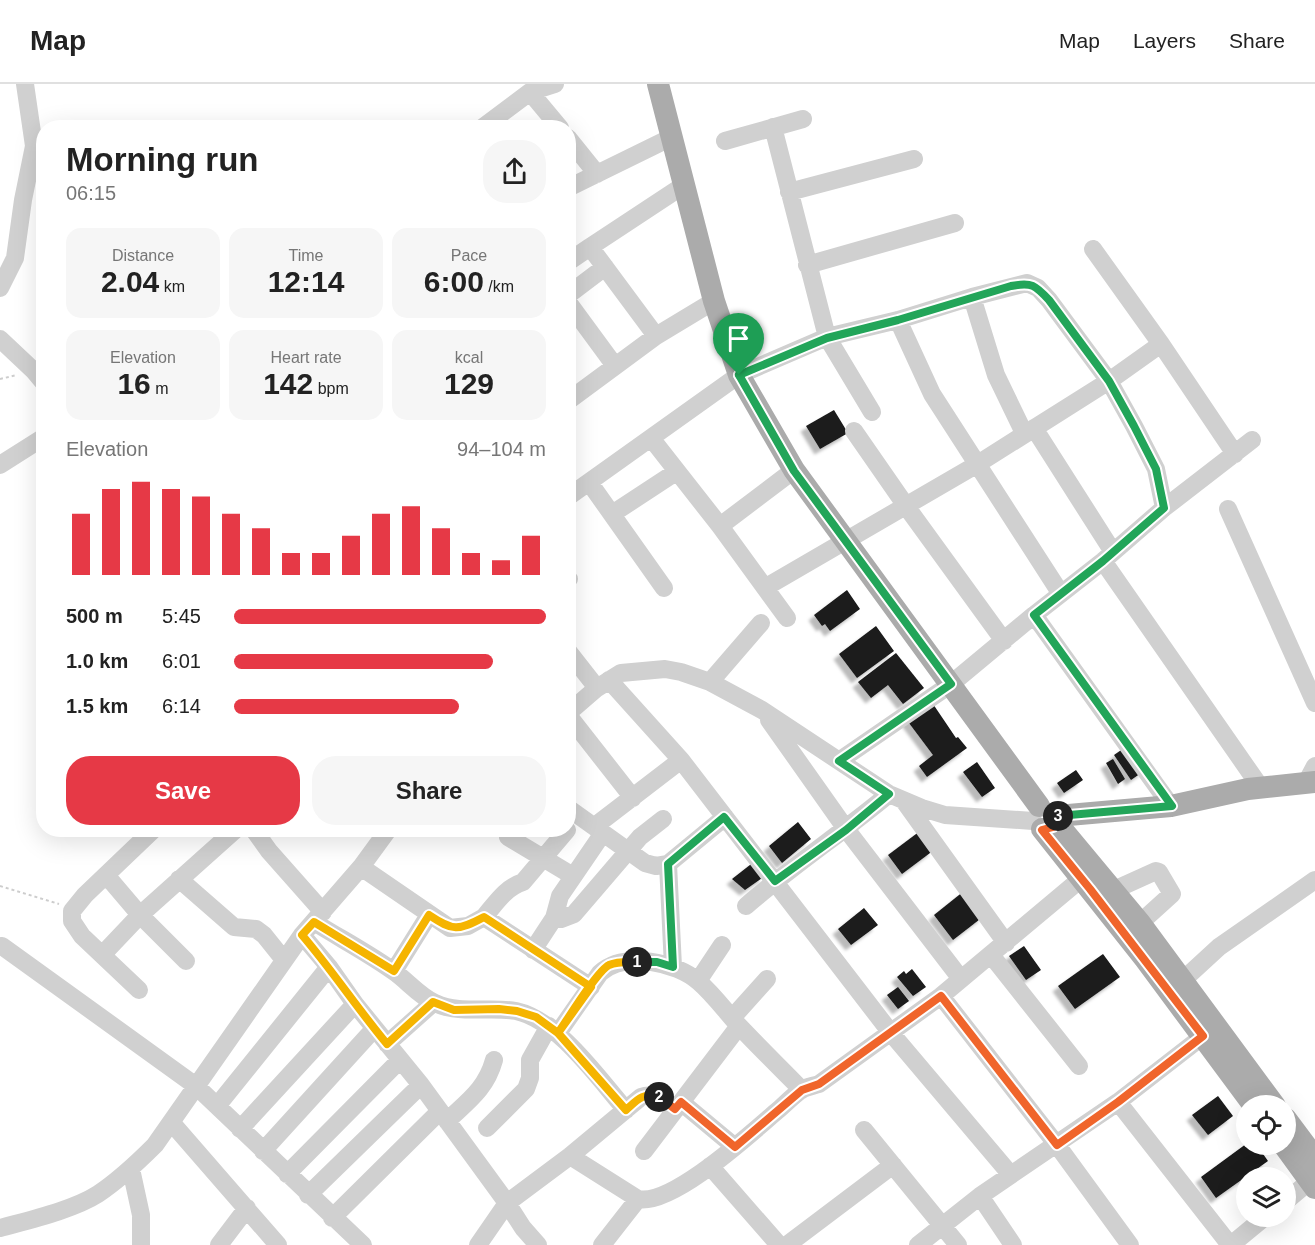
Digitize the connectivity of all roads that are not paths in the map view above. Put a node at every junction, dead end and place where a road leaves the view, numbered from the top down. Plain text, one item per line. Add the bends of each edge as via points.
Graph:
1 (26, 84) edge
2 (555, 84) edge
3 (657, 84) edge
4 (530, 92) junction
5 (803, 118) dead end
6 (493, 120) edge
7 (553, 120) edge
8 (772, 127) junction
9 (670, 138) junction
10 (725, 141) dead end
11 (576, 148) edge
12 (914, 159) dead end
13 (597, 174) junction
14 (576, 184) edge
15 (684, 185) junction
16 (789, 192) junction
17 (955, 223) dead end
18 (590, 247) junction
19 (1093, 249) dead end
20 (576, 257) edge
21 (807, 265) junction
22 (605, 267) junction
23 (0, 288) edge
24 (576, 289) edge
25 (972, 297) junction
26 (714, 301) junction
27 (576, 313) edge
28 (898, 320) junction
29 (656, 336) junction
30 (827, 338) junction
31 (0, 339) edge
32 (1161, 344) junction
33 (615, 366) junction
34 (36, 373) edge
35 (739, 375) junction
36 (1109, 381) junction
37 (576, 395) edge
38 (872, 412) dead end
39 (854, 430) dead end
40 (1029, 431) junction
41 (651, 438) junction
42 (1252, 440) dead end
43 (36, 442) edge
44 (1235, 454) junction
45 (0, 465) edge
46 (976, 465) junction
47 (794, 471) junction
48 (676, 472) junction
49 (589, 482) junction
50 (576, 491) edge
51 (906, 506) junction
52 (1164, 508) junction
53 (1228, 509) dead end
54 (612, 514) junction
55 (720, 526) junction
56 (845, 542) junction
57 (1108, 556) junction
58 (766, 587) junction
59 (664, 588) dead end
60 (1061, 594) junction
61 (1034, 615) junction
62 (787, 618) dead end
63 (762, 623) dead end
64 (1004, 641) junction
65 (576, 659) edge
66 (710, 682) junction
67 (603, 684) junction
68 (951, 684) junction
69 (1315, 703) edge
70 (576, 707) edge
71 (762, 711) junction
72 (576, 724) edge
73 (681, 760) junction
74 (839, 761) junction
75 (1312, 777) edge
76 (1261, 788) junction
77 (633, 798) junction
78 (897, 798) junction
79 (1172, 806) junction
80 (724, 817) junction
81 (663, 819) dead end
82 (1046, 819) junction
83 (576, 822) edge
84 (599, 830) junction
85 (846, 830) junction
86 (146, 837) edge
87 (227, 837) edge
88 (259, 837) edge
89 (383, 837) edge
90 (508, 837) dead end
91 (558, 837) edge
92 (627, 852) junction
93 (544, 858) junction
94 (668, 864) junction
95 (361, 867) junction
96 (106, 875) junction
97 (573, 876) junction
98 (1082, 878) junction
99 (179, 879) junction
100 (1315, 880) edge
101 (775, 881) junction
102 (1114, 890) junction
103 (746, 906) dead end
104 (140, 915) junction
105 (429, 915) junction
106 (484, 917) junction
107 (554, 918) junction
108 (313, 923) junction
109 (1140, 923) junction
110 (1006, 943) junction
111 (722, 945) dead end
112 (2, 946) dead end
113 (533, 950) junction
114 (103, 954) junction
115 (991, 955) junction
116 (284, 960) junction
117 (186, 961) dead end
118 (329, 967) junction
119 (673, 967) junction
120 (394, 971) junction
121 (767, 979) dead end
122 (961, 979) junction
123 (698, 981) junction
124 (1182, 981) junction
125 (591, 987) junction
126 (139, 990) dead end
127 (941, 996) junction
128 (433, 1002) junction
129 (355, 1004) junction
130 (735, 1022) junction
131 (374, 1029) junction
132 (553, 1029) junction
133 (891, 1034) junction
134 (1203, 1036) junction
135 (387, 1044) junction
136 (400, 1060) junction
137 (494, 1060) dead end
138 (1079, 1066) dead end
139 (421, 1085) junction
140 (196, 1086) junction
141 (802, 1090) junction
142 (1246, 1095) edge
143 (1267, 1095) edge
144 (1118, 1102) junction
145 (217, 1106) junction
146 (678, 1106) junction
147 (626, 1110) junction
148 (443, 1116) junction
149 (171, 1122) junction
150 (487, 1128) dead end
151 (240, 1129) junction
152 (864, 1130) dead end
153 (1296, 1132) edge
154 (1057, 1145) junction
155 (735, 1147) junction
156 (263, 1151) junction
157 (644, 1151) dead end
158 (1290, 1155) edge
159 (570, 1156) junction
160 (1315, 1158) edge
161 (892, 1165) junction
162 (710, 1166) junction
163 (131, 1169) junction
164 (286, 1173) junction
165 (1011, 1175) junction
166 (1312, 1185) edge
167 (308, 1195) junction
168 (1296, 1195) edge
169 (980, 1196) junction
170 (638, 1199) junction
171 (507, 1203) junction
172 (247, 1208) junction
173 (332, 1218) junction
174 (943, 1226) junction
175 (1253, 1227) edge
176 (0, 1228) edge
177 (141, 1245) edge
178 (219, 1245) edge
179 (278, 1245) edge
180 (363, 1245) edge
181 (478, 1245) edge
182 (538, 1245) edge
183 (602, 1245) edge
184 (779, 1245) edge
185 (787, 1245) edge
186 (918, 1245) edge
187 (957, 1245) edge
188 (1013, 1245) edge
189 (1130, 1245) edge
190 (1231, 1245) edge

1 - 23 street via 34,146 15,258
2 - 4 street
3 - 9 main road
4 - 6 street
4 - 7 street
5 - 8 street
8 - 10 street
8 - 16 street
9 - 13 street
9 - 15 main road
11 - 13 street
12 - 16 street
13 - 14 street
15 - 18 street
15 - 26 main road
16 - 21 street
17 - 21 street
18 - 20 street
18 - 22 street
19 - 32 street
21 - 30 street
22 - 24 street
22 - 29 street
25 - 28 street
25 - 36 street via 1027,283 1038,288
25 - 40 street via 996,375
26 - 29 street
26 - 35 main road
27 - 33 street
28 - 30 street
28 - 46 street via 932,394
29 - 33 street
30 - 35 street
30 - 38 street
31 - 34 street
32 - 36 street
32 - 44 street
33 - 37 street
35 - 41 street
35 - 47 main road
36 - 40 street
36 - 52 street via 1156,469
39 - 51 street
40 - 46 street
40 - 57 street
41 - 48 street
41 - 49 street
42 - 44 street
43 - 45 street
44 - 52 street
46 - 51 street
46 - 60 street
47 - 55 street
47 - 56 main road
48 - 54 street
48 - 55 street
49 - 50 street
49 - 54 street
51 - 56 street
51 - 64 street
52 - 57 street
53 - 69 street
54 - 59 street
55 - 58 street
56 - 58 street
56 - 68 main road
57 - 60 street
57 - 76 street
58 - 62 street
60 - 61 street
61 - 64 street
61 - 79 street
63 - 66 street
64 - 68 street
65 - 67 street
66 - 67 street via 665,669 621,673
66 - 71 street
67 - 70 street
67 - 73 street
68 - 74 street
68 - 82 main road
71 - 74 street
71 - 85 street
72 - 77 street
73 - 77 street
73 - 80 street
74 - 78 street
75 - 76 main road
76 - 79 main road
77 - 84 street
78 - 82 street via 945,815
78 - 85 street
78 - 110 street
79 - 82 main road
80 - 94 street
80 - 101 street
81 - 92 street
82 - 98 main road
82 - 102 main road
83 - 84 street
84 - 92 street
84 - 97 street
85 - 101 street
85 - 122 street
86 - 96 street
87 - 99 street
88 - 108 street
89 - 95 street
90 - 93 street
91 - 93 street
92 - 94 street via 645,863
92 - 107 street via 574,914
93 - 97 street
93 - 106 street via 523,882 505,892
94 - 119 street
95 - 105 street
95 - 108 street
96 - 104 street
96 - 114 street via 72,911 75,928
97 - 107 street via 560,896
98 - 110 street
98 - 134 main road
99 - 104 street
99 - 116 street via 234,927 256,929 264,935
100 - 124 street via 1219,947
101 - 103 street
101 - 133 street
102 - 109 main road
102 - 109 street via 1159,872 1173,894
104 - 114 street
104 - 117 street
105 - 106 street via 450,928
105 - 120 street
106 - 113 street
107 - 113 street
108 - 116 street
108 - 118 street
108 - 120 street
109 - 124 main road
110 - 115 street
111 - 123 street
112 - 140 street
113 - 125 street
114 - 126 street
115 - 122 street
115 - 138 street
116 - 140 street
118 - 129 street
118 - 145 street
119 - 123 street
119 - 125 street via 657,962 609,965
120 - 128 street
121 - 130 street
122 - 127 street
123 - 130 street
124 - 143 main road
125 - 132 street
127 - 133 street
127 - 154 street
128 - 132 street via 454,1010 517,1011 536,1017
128 - 135 street
129 - 131 street
129 - 151 street
130 - 141 street
130 - 146 street
131 - 135 street
131 - 156 street
132 - 147 street
132 - 150 street via 530,1060 526,1089
133 - 141 street via 819,1084
133 - 165 street
134 - 142 main road
134 - 144 street
135 - 136 street
136 - 139 street
136 - 164 street
137 - 148 street via 478,1092
139 - 148 street
139 - 167 street
140 - 145 street
140 - 149 street
141 - 155 street
144 - 154 street
144 - 190 street
145 - 151 street
146 - 147 street via 649,1094
146 - 155 street
146 - 157 street
147 - 159 street
148 - 171 street
148 - 173 street
149 - 163 street
149 - 172 street
151 - 156 street
152 - 161 street
153 - 160 main road
154 - 165 street
154 - 189 street
155 - 162 street
156 - 164 street
158 - 166 main road
159 - 170 street
159 - 171 street
161 - 174 street
161 - 185 street
162 - 170 street via 662,1195
162 - 184 street
163 - 176 street via 96,1195
163 - 177 street via 141,1215
164 - 167 street
165 - 169 street
166 - 168 street
167 - 173 street
169 - 174 street
169 - 188 street
170 - 183 street
171 - 181 street
171 - 182 street
172 - 178 street
172 - 179 street
173 - 180 street
174 - 186 street
174 - 187 street
175 - 190 street

